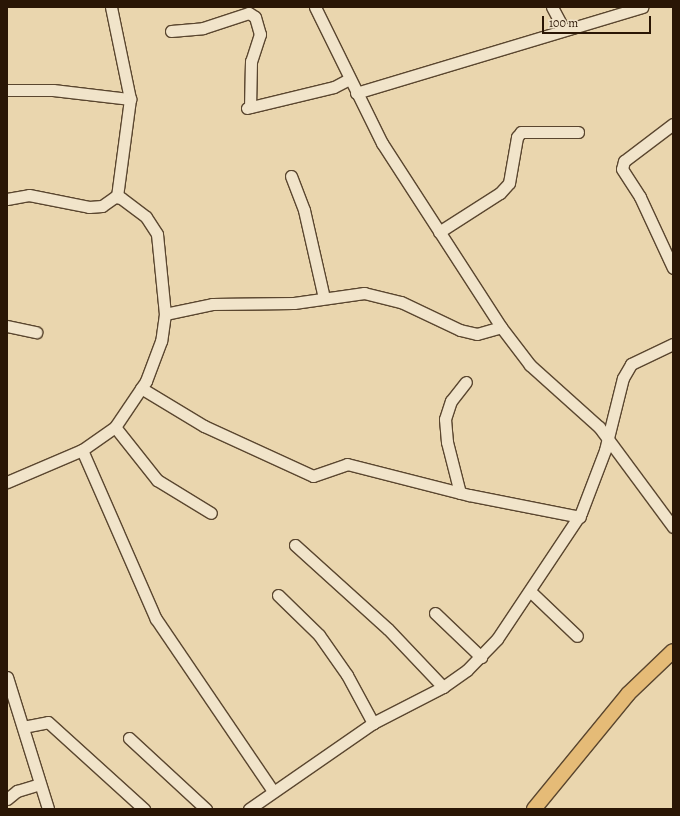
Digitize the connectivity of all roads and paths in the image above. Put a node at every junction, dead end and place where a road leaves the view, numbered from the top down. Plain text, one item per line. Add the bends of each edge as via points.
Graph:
1 (111, 7) edge
2 (315, 7) edge
3 (552, 7) edge
4 (642, 7) edge
5 (619, 11) edge
6 (564, 30) junction
7 (171, 31) dead end
8 (349, 78) junction
9 (7, 90) edge
10 (356, 93) junction
11 (130, 99) junction
12 (673, 124) edge
13 (578, 132) dead end
14 (291, 176) dead end
15 (117, 197) junction
16 (7, 199) edge
17 (439, 232) junction
18 (673, 268) edge
19 (324, 298) junction
20 (165, 314) junction
21 (7, 326) edge
22 (501, 327) junction
23 (36, 332) dead end
24 (673, 344) edge
25 (466, 382) dead end
26 (141, 388) junction
27 (115, 427) junction
28 (606, 436) junction
29 (82, 450) junction
30 (7, 482) edge
31 (460, 493) junction
32 (211, 512) dead end
33 (580, 517) junction
34 (673, 527) edge
35 (295, 545) dead end
36 (532, 593) junction
37 (278, 595) dead end
38 (435, 613) dead end
39 (577, 636) dead end
40 (673, 651) edge
41 (481, 657) junction
42 (673, 664) edge
43 (7, 677) edge
44 (443, 687) junction
45 (373, 723) junction
46 (23, 728) junction
47 (129, 738) dead end
48 (40, 784) junction
49 (272, 790) junction
50 (7, 799) edge
51 (48, 809) edge
52 (144, 809) edge
53 (206, 809) edge
54 (249, 809) edge
55 (534, 809) edge
56 (546, 809) edge

1 - 11 street
2 - 8 street
3 - 6 street
4 - 5 street
5 - 6 street
6 - 10 street
7 - 8 street via 203,28 249,13 255,17 260,34 251,61 248,108 334,87
8 - 10 street
9 - 11 street via 53,90
10 - 17 street via 382,143
11 - 15 street
12 - 18 street via 624,161 622,169 640,197
13 - 17 street via 521,132 517,137 509,183 500,193
14 - 19 street via 304,210
15 - 16 street via 102,206 89,207 29,195
15 - 20 street via 146,217 157,234
17 - 22 street
19 - 20 street via 294,303 212,304
19 - 22 street via 364,293 384,296 460,330 477,334
20 - 26 street via 161,341
21 - 23 street
22 - 28 street via 530,365
24 - 28 street via 631,364 623,378
25 - 31 street via 451,401 445,419 447,442
26 - 27 street
26 - 31 street via 204,426 313,476 347,464
27 - 29 street
27 - 32 street via 157,480
28 - 33 street via 605,450
28 - 34 street
29 - 30 street
29 - 49 street via 156,619
31 - 33 street
33 - 36 street
35 - 44 street via 388,628
36 - 39 street
36 - 41 street
37 - 45 street via 323,639
38 - 41 street
40 - 55 main road via 628,694
41 - 44 street
42 - 56 main road via 621,716
43 - 46 street
44 - 45 street
45 - 49 street
46 - 48 street
46 - 52 street via 48,722
47 - 53 street
48 - 50 street via 17,791
48 - 51 street
49 - 54 street

